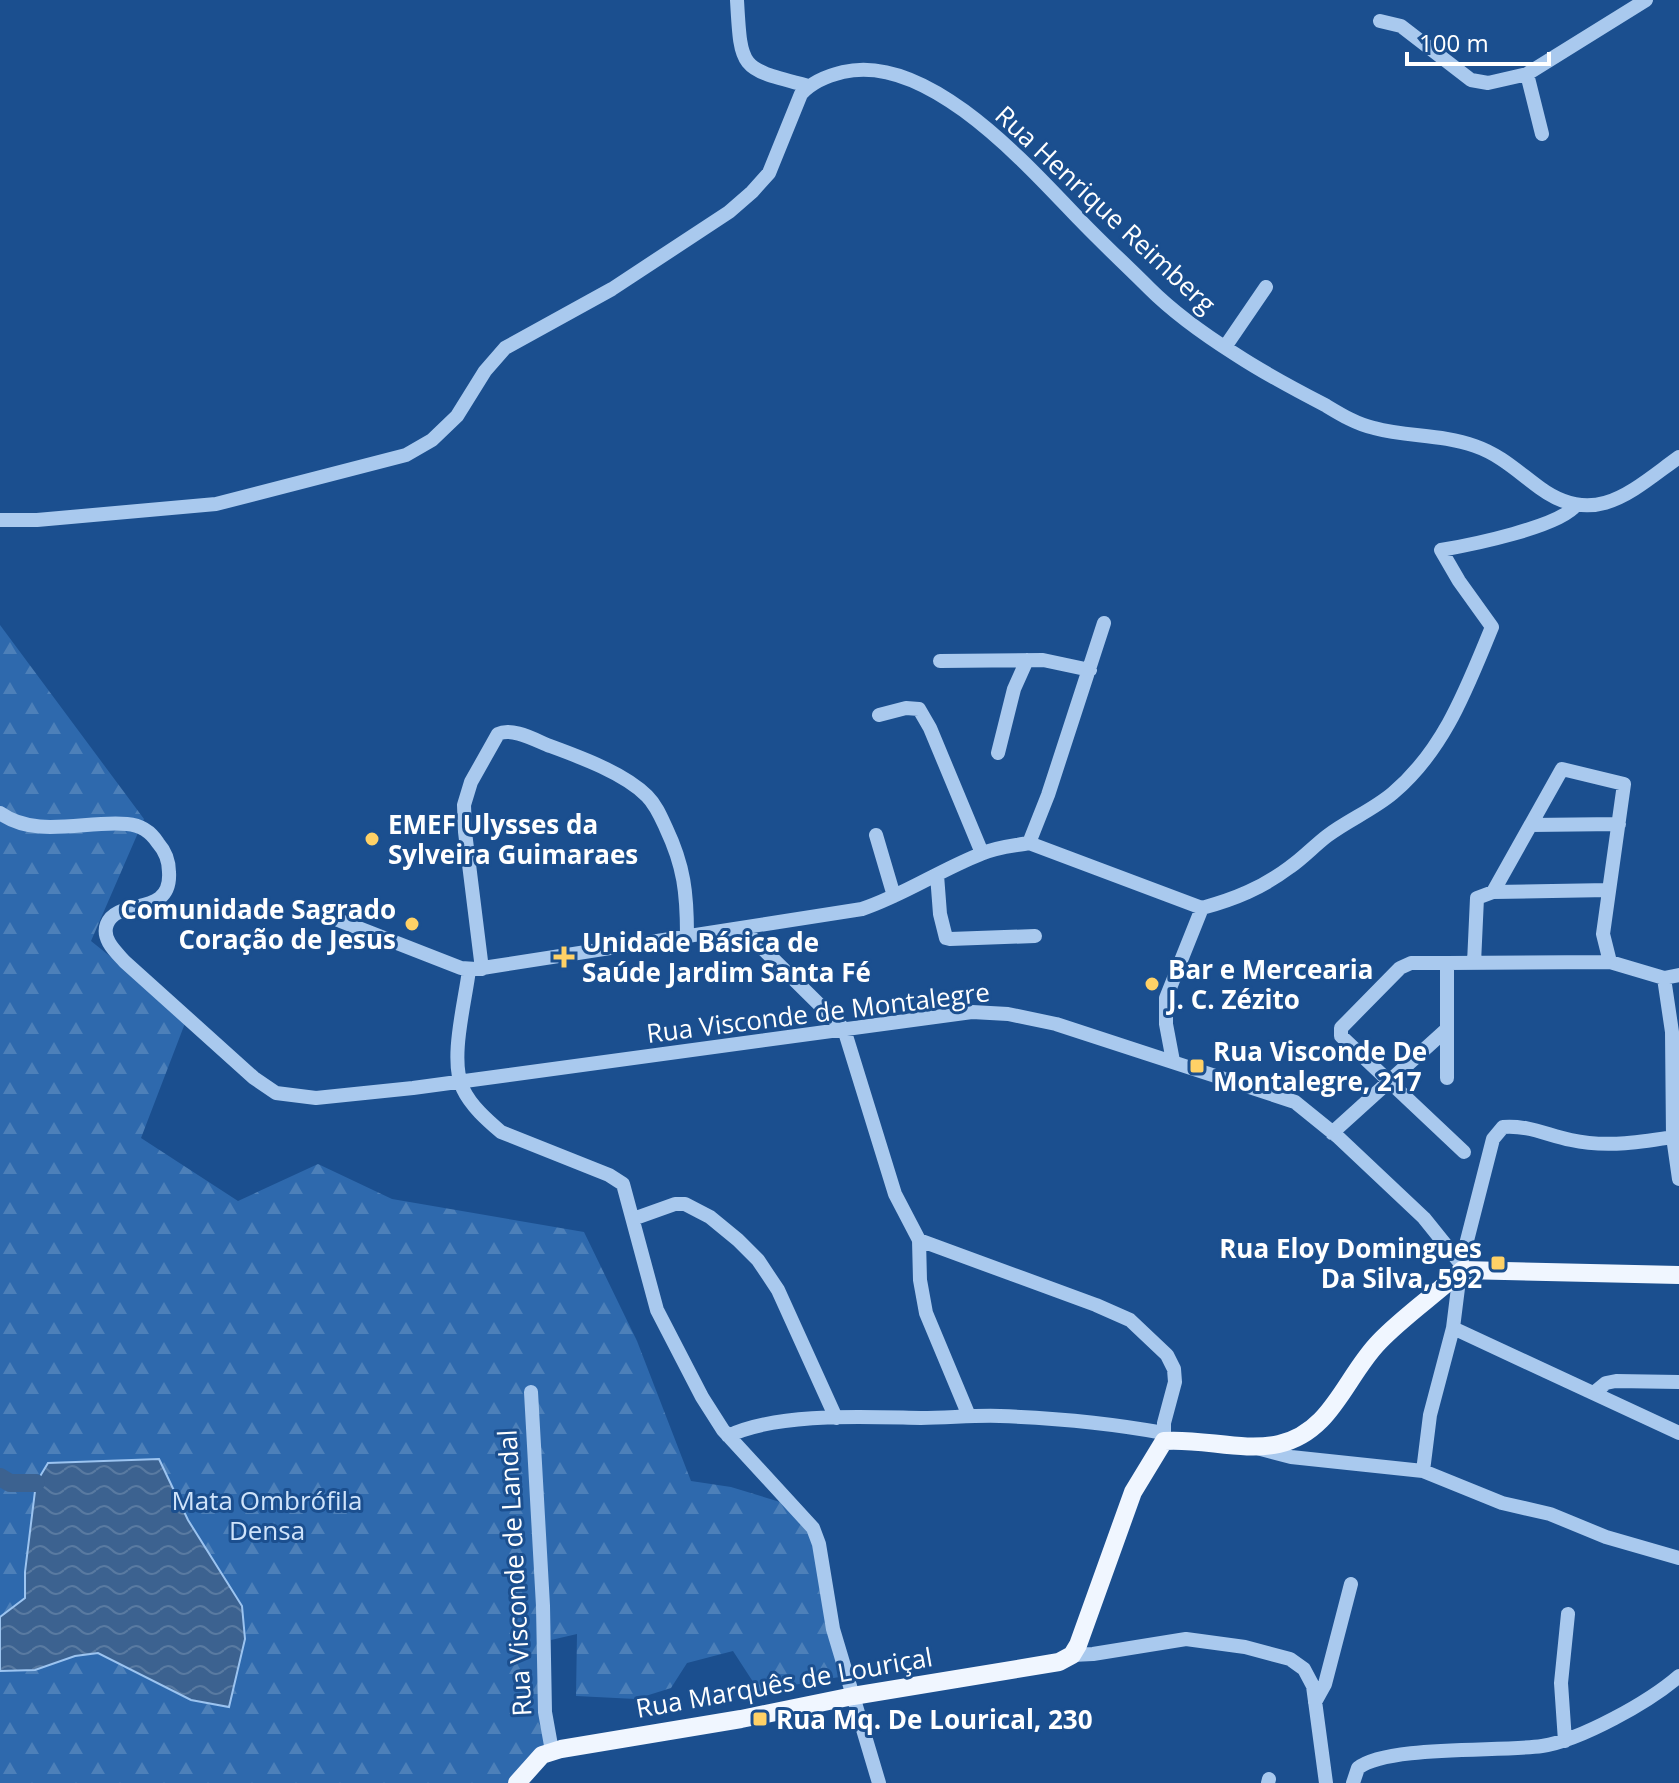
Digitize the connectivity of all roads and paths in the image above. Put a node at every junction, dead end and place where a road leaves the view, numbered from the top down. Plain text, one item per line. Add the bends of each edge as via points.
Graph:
1 (737, 0) edge
2 (1646, 0) edge
3 (1380, 21) dead end
4 (1527, 74) junction
5 (809, 86) junction
6 (1542, 134) dead end
7 (1266, 287) dead end
8 (1225, 347) junction
9 (1679, 457) edge
10 (1576, 505) junction
11 (0, 520) edge
12 (1104, 623) dead end
13 (1027, 660) junction
14 (940, 661) dead end
15 (1090, 670) junction
16 (879, 715) dead end
17 (998, 753) dead end
18 (0, 813) edge
19 (1619, 824) junction
20 (1531, 825) junction
21 (876, 835) dead end
22 (1029, 843) junction
23 (982, 853) junction
24 (937, 875) junction
25 (1609, 890) junction
26 (1493, 892) junction
27 (894, 896) junction
28 (1202, 908) junction
29 (338, 920) dead end
30 (743, 929) junction
31 (687, 935) junction
32 (1035, 936) dead end
33 (1610, 962) junction
34 (1447, 963) junction
35 (1474, 963) junction
36 (475, 969) junction
37 (1672, 976) edge
38 (844, 1029) junction
39 (1447, 1029) junction
40 (1676, 1032) edge
41 (1173, 1061) junction
42 (1447, 1078) dead end
43 (459, 1080) junction
44 (1389, 1081) junction
45 (1332, 1133) junction
46 (1676, 1136) edge
47 (1464, 1152) dead end
48 (1679, 1179) edge
49 (633, 1219) junction
50 (919, 1240) junction
51 (1462, 1267) junction
52 (1679, 1275) edge
53 (1453, 1328) junction
54 (1679, 1382) edge
55 (531, 1392) dead end
56 (1595, 1392) junction
57 (969, 1416) junction
58 (836, 1418) junction
59 (1679, 1433) edge
60 (728, 1436) junction
61 (1164, 1437) junction
62 (1256, 1447) junction
63 (1423, 1471) junction
64 (1679, 1558) edge
65 (1351, 1584) dead end
66 (1568, 1614) dead end
67 (1072, 1655) junction
68 (1679, 1676) edge
69 (853, 1696) junction
70 (1315, 1702) junction
71 (1565, 1741) junction
72 (552, 1751) junction
73 (517, 1783) edge
74 (879, 1783) edge
75 (1326, 1783) edge
76 (1353, 1783) edge

1 - 5 street via 740,47 748,65
2 - 4 street
3 - 4 street via 1401,26 1475,82
4 - 6 street
5 - 8 street, Rua Henrique Reimberg via 851,70 880,72 916,82 962,110 995,134 1172,309
5 - 11 street via 789,119 769,173 752,192 612,289 505,348 457,416 420,448 390,461 216,504
7 - 8 street
8 - 10 street, Rua Henrique Reimberg via 1363,425 1441,436 1482,448 1541,489
9 - 10 street via 1619,499 1605,505
10 - 28 street via 1544,524 1441,550 1492,627 1448,727 1412,775 1385,799 1260,888
12 - 15 street
13 - 14 street
13 - 15 street
13 - 17 street
15 - 22 street
16 - 23 street via 913,707 924,715
18 - 43 street, Rua Visconde de Montalegre via 31,825 119,823 148,832 168,862 169,882 155,901 107,923 111,946 276,1093 316,1098
19 - 20 street
19 - 20 street via 1624,784 1562,769
19 - 25 street
20 - 26 street
21 - 27 street
22 - 23 street
22 - 28 street
23 - 24 street
24 - 27 street
24 - 32 street via 946,938
25 - 26 street
25 - 33 street via 1603,934
26 - 35 street via 1477,898
27 - 30 street via 862,909
28 - 41 street via 1166,998
29 - 36 street
30 - 31 street
30 - 38 street
31 - 36 street
31 - 36 street via 683,870 649,798 593,763 503,731 478,767 464,805
33 - 35 street
33 - 37 street
34 - 35 street
34 - 39 street
34 - 44 street via 1400,968 1341,1028 1341,1036
36 - 43 street
37 - 40 street
38 - 41 street, Rua Visconde de Montalegre via 993,1011 1056,1024
38 - 43 street, Rua Visconde de Montalegre
38 - 50 street via 895,1194
39 - 42 street
39 - 44 street
40 - 46 street
41 - 45 street, Rua Visconde de Montalegre via 1295,1102
43 - 49 street via 475,1107 501,1132 623,1184
44 - 45 street
44 - 47 street
45 - 51 street, Rua Visconde de Montalegre via 1424,1218
46 - 48 street
46 - 51 street via 1602,1144 1503,1127 1493,1139
49 - 58 street via 680,1204 694,1207 738,1240 769,1274
49 - 60 street via 657,1310
50 - 57 street via 926,1313
50 - 61 street via 1130,1320 1167,1355 1174,1369
51 - 52 main road
51 - 53 street
51 - 62 main road via 1379,1342 1311,1431 1291,1441
53 - 56 street
53 - 63 street via 1430,1415
54 - 56 street via 1616,1381
55 - 72 street, Rua Visconde de Landal via 545,1712
56 - 59 street
57 - 58 street
57 - 61 street via 1073,1420
58 - 60 street
60 - 69 street via 813,1528
61 - 62 main road
61 - 67 main road via 1133,1492
62 - 63 street via 1291,1457
63 - 64 street via 1502,1503
65 - 70 street via 1325,1684
66 - 71 street via 1561,1683
67 - 69 main road, Rua Marquês de Louriçal via 1027,1668
67 - 70 street via 1186,1639 1270,1652 1304,1669
68 - 71 street via 1610,1720
69 - 72 main road, Rua Marquês de Louriçal
69 - 74 street
70 - 75 street
71 - 76 street via 1373,1760 1358,1768
72 - 73 main road

